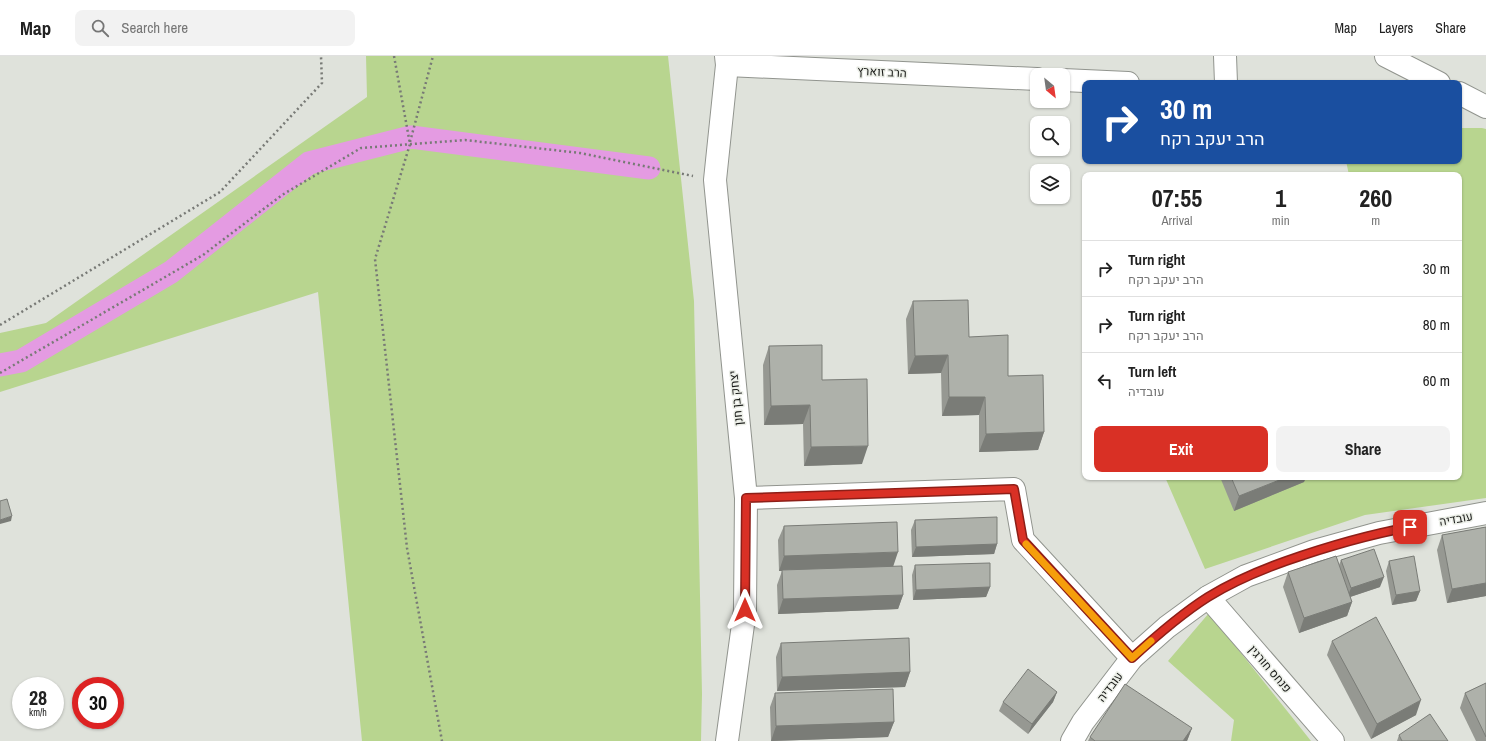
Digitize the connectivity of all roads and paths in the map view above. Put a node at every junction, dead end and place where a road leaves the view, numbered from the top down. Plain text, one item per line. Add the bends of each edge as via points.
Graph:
1 (321, 56) edge
2 (394, 56) edge
3 (433, 56) edge
4 (1225, 56) edge
5 (1386, 56) edge
6 (726, 60) edge
7 (1030, 79) edge
8 (1070, 80) edge
9 (1226, 80) edge
10 (1433, 80) edge
11 (1082, 81) edge
12 (1462, 95) edge
13 (1462, 105) edge
14 (1486, 107) edge
15 (410, 144) junction
16 (715, 180) junction
17 (0, 325) edge
18 (0, 373) edge
19 (746, 498) junction
20 (1486, 513) edge
21 (1208, 597) junction
22 (1132, 658) junction
23 (442, 741) edge
24 (727, 741) edge
25 (1072, 741) edge
26 (1333, 741) edge

1 - 17 path via 322,83 220,192
2 - 15 path
3 - 15 path
4 - 9 street
5 - 10 street
6 - 7 street, הרב זוארץ
6 - 16 street, יצחק בן חנן
8 - 11 street
12 - 14 street
13 - 14 street
15 - 16 path via 465,140 580,153
15 - 18 path via 361,148 282,195 204,255
15 - 23 path via 376,259 407,548
16 - 19 street, יצחק בן חנן
19 - 22 street via 1014,489 1023,540
19 - 24 street, יצחק בן חנן via 745,610
20 - 21 street, עובדיה via 1379,533 1314,551 1246,576
21 - 22 street, עובדיה via 1166,627
21 - 26 street, פנחס חורגין
22 - 25 street, עובדיה via 1082,722

